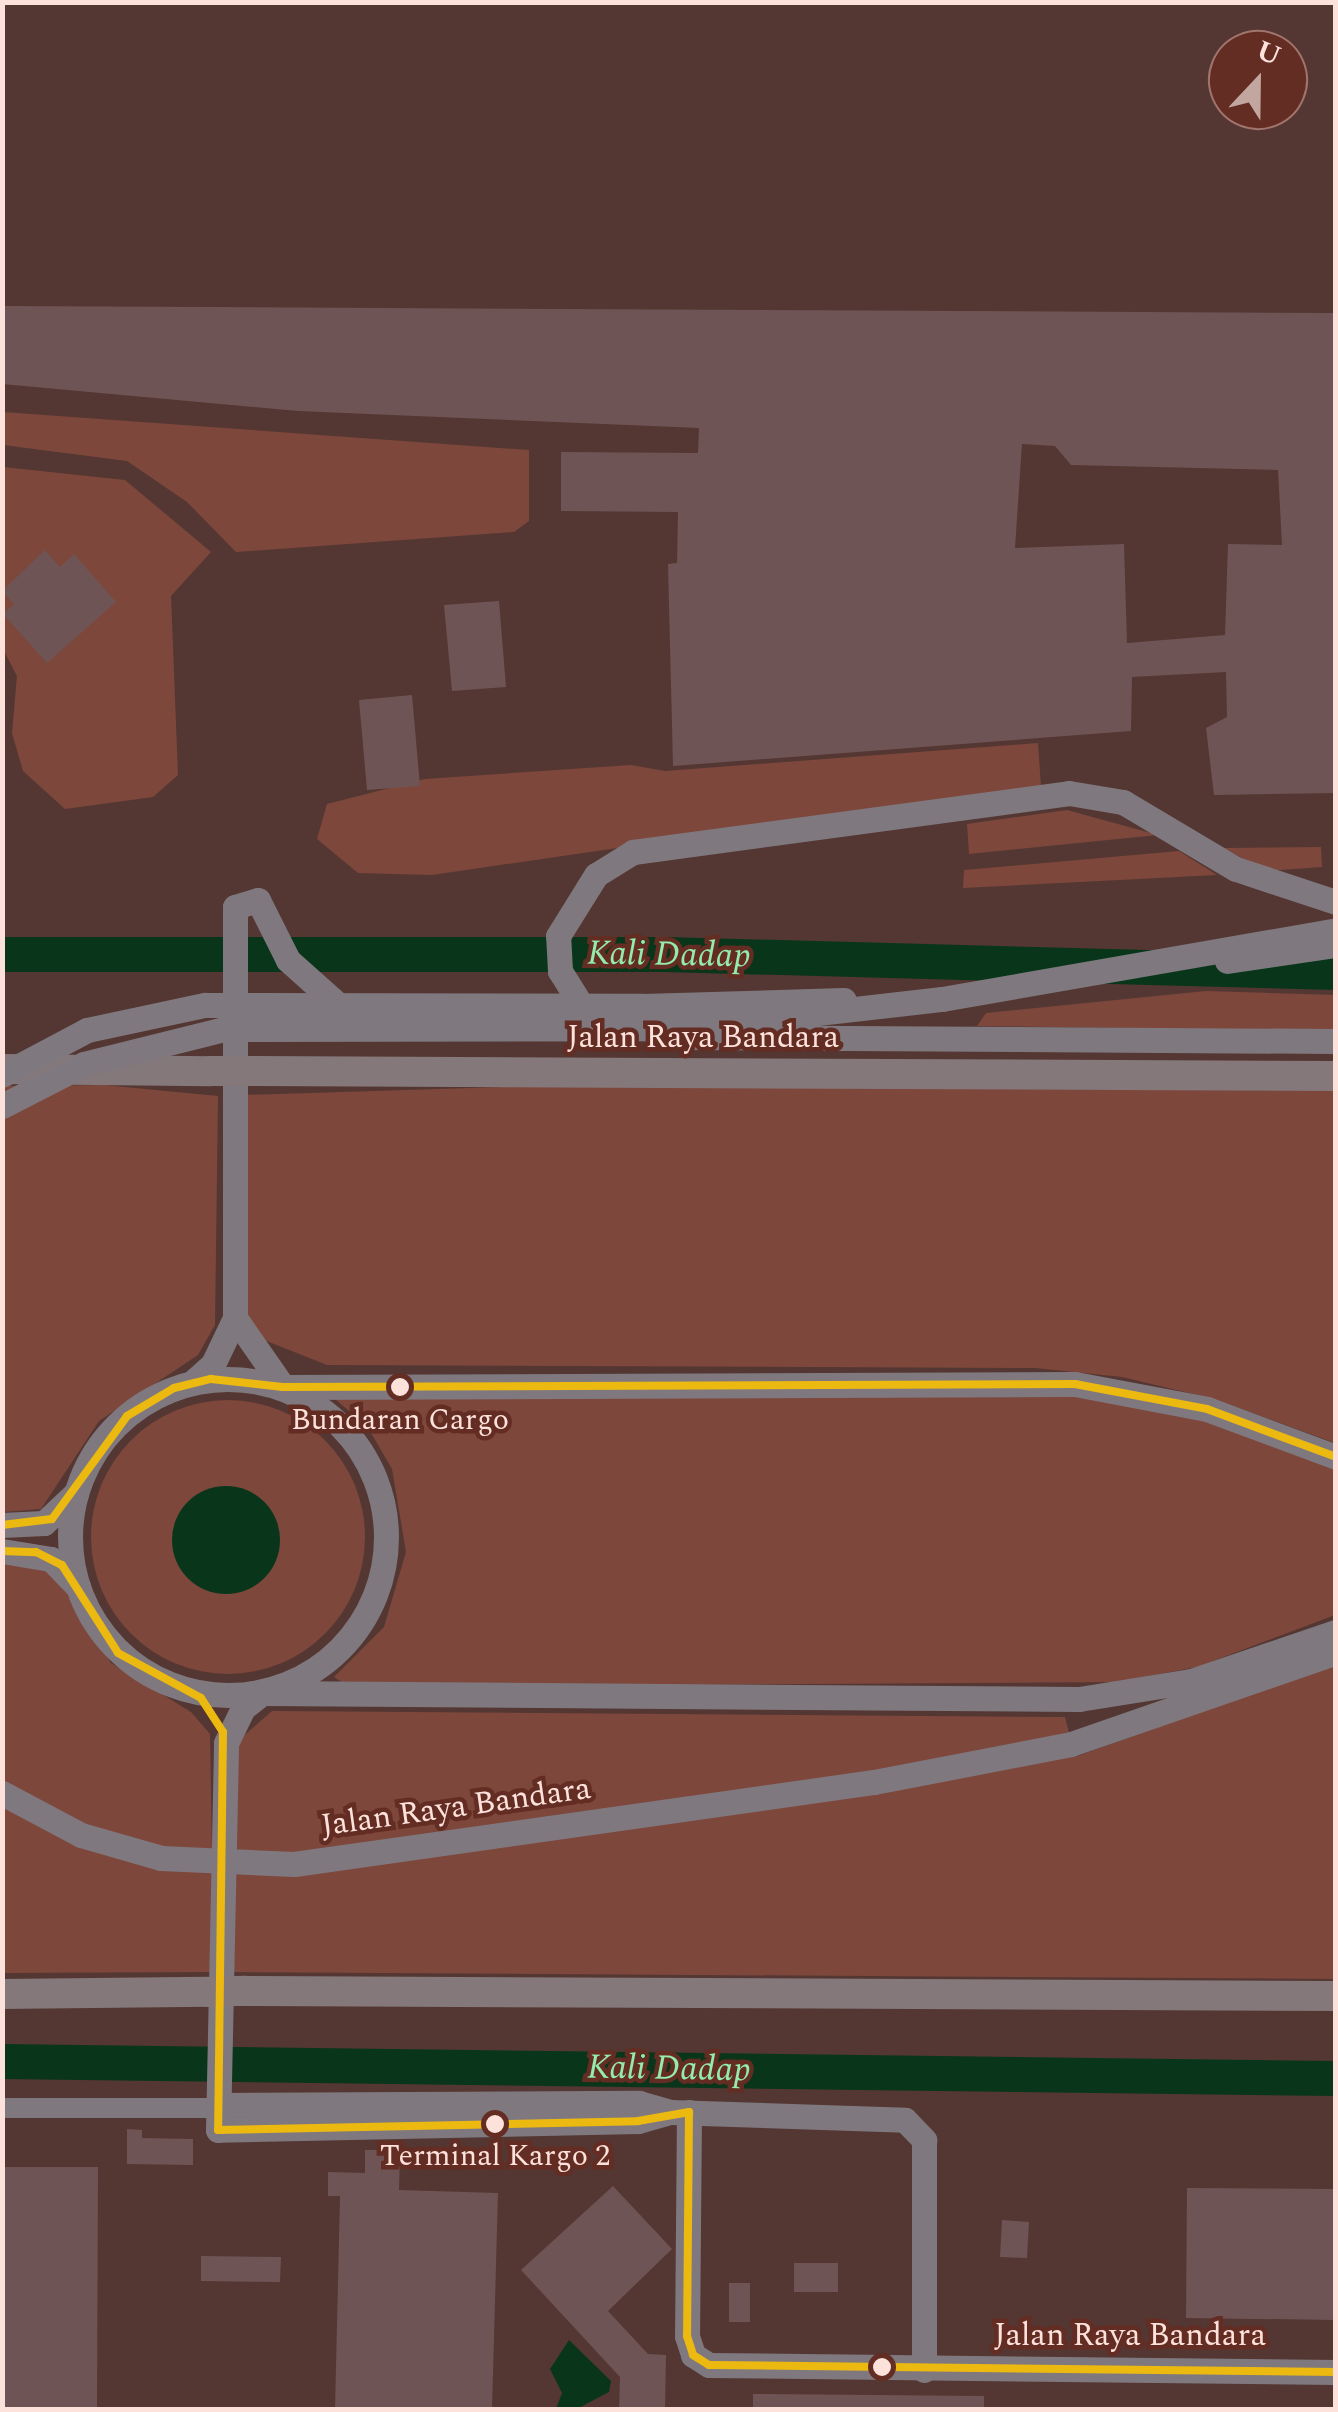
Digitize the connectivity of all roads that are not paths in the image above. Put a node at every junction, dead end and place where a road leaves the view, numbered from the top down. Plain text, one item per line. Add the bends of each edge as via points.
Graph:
1 (1336, 902) edge
2 (1336, 930) edge
3 (1336, 945) edge
4 (623, 1036) junction
5 (1336, 1041) edge
6 (2, 1072) edge
7 (1336, 1076) edge
8 (2, 1106) edge
9 (235, 1318) junction
10 (193, 1382) junction
11 (283, 1388) junction
12 (1336, 1456) edge
13 (78, 1488) junction
14 (2, 1525) edge
15 (2, 1551) edge
16 (81, 1591) junction
17 (1336, 1632) edge
18 (1336, 1652) edge
19 (192, 1693) junction
20 (262, 1693) junction
21 (226, 1743) junction
22 (2, 1793) edge
23 (2, 1994) edge
24 (1336, 1996) edge
25 (2, 2108) edge
26 (680, 2112) junction
27 (218, 2114) junction
28 (924, 2370) junction
29 (1336, 2372) edge

1 - 4 street via 1236,869 1123,802 1070,793 632,852 609,864 569,912 556,946 570,996
2 - 8 street, Jalan Raya Bandara, bridge via 926,1002 686,1028 224,1029 84,1064
3 - 6 street, bridge via 1022,994 642,1006 233,1002 88,1030
4 - 5 street, Jalan Raya Bandara
4 - 9 street, Jalan Raya Bandara via 384,1021 347,1012 310,985 263,912 235,906
6 - 7 main road, Jalan Raya Bandara, bridge
9 - 10 street via 213,1364
9 - 11 street
10 - 11 street
10 - 13 street via 126,1416 103,1440
11 - 12 street via 1075,1384 1208,1409
11 - 20 street via 321,1408 356,1445 384,1502 386,1558 352,1634 298,1678
13 - 14 street via 52,1519
13 - 16 street via 69,1539
15 - 16 street via 51,1558
16 - 19 street via 118,1653
17 - 20 street via 1191,1682 1079,1700
18 - 22 street, Jalan Raya Bandara, bridge via 1072,1744 892,1780 294,1864 161,1858 82,1835
19 - 20 street
19 - 21 street via 208,1705
20 - 21 street via 243,1708
21 - 27 street
23 - 24 main road, bridge
25 - 27 street
26 - 27 street via 639,2103
26 - 28 street, Jalan Raya Bandara via 693,2355 725,2366
26 - 28 street via 892,2118 922,2132
28 - 29 street, Jalan Raya Bandara

